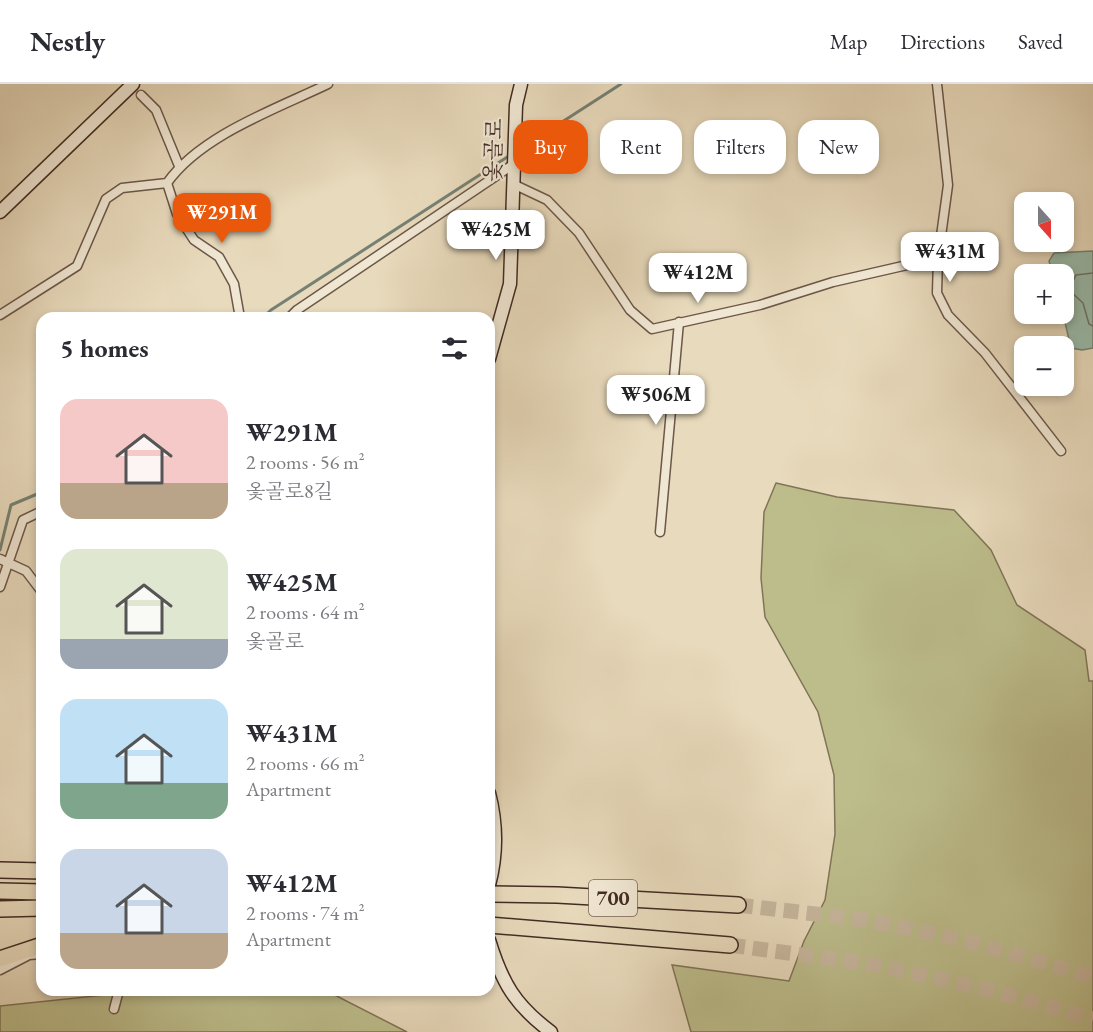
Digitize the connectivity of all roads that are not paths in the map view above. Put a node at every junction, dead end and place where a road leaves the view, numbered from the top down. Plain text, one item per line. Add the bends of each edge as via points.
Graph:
1 (134, 84) edge
2 (328, 84) edge
3 (521, 84) edge
4 (937, 84) edge
5 (141, 95) dead end
6 (515, 120) edge
7 (513, 165) edge
8 (178, 166) junction
9 (514, 174) edge
10 (167, 183) junction
11 (513, 184) junction
12 (0, 212) edge
13 (938, 258) junction
14 (239, 312) edge
15 (295, 312) edge
16 (0, 315) edge
17 (679, 322) junction
18 (495, 338) edge
19 (1061, 450) dead end
20 (36, 514) edge
21 (660, 532) dead end
22 (4, 561) edge
23 (36, 584) edge
24 (0, 587) edge
25 (0, 870) edge
26 (36, 872) edge
27 (0, 891) edge
28 (36, 892) edge
29 (495, 894) edge
30 (738, 905) tunnel mouth
31 (36, 908) edge
32 (0, 909) edge
33 (495, 926) edge
34 (730, 945) tunnel mouth
35 (36, 947) edge
36 (36, 954) edge
37 (495, 957) edge
38 (0, 959) edge
39 (0, 970) edge
40 (117, 996) edge
41 (114, 1009) dead end
42 (551, 1032) edge

1 - 12 street
2 - 8 street via 213,139
3 - 6 street, 옻골로
4 - 13 street via 948,185
5 - 8 street via 156,110
7 - 15 street
8 - 10 street
9 - 11 street, 옻골로
10 - 14 street via 177,214 194,240 219,257 234,284
10 - 16 street via 122,188 106,199 77,266
11 - 17 street via 547,201 579,233 630,310 651,329
11 - 18 street, 옻골로 via 510,284
13 - 17 street
13 - 19 street via 937,293 948,315 985,353
17 - 21 street
20 - 22 street via 23,520
22 - 23 street via 26,571
22 - 24 street
25 - 26 highway
27 - 28 highway
29 - 30 highway, 700
31 - 32 highway
33 - 34 highway, 700
35 - 38 highway
36 - 39 street
37 - 42 street via 512,995 529,1016
40 - 41 street

